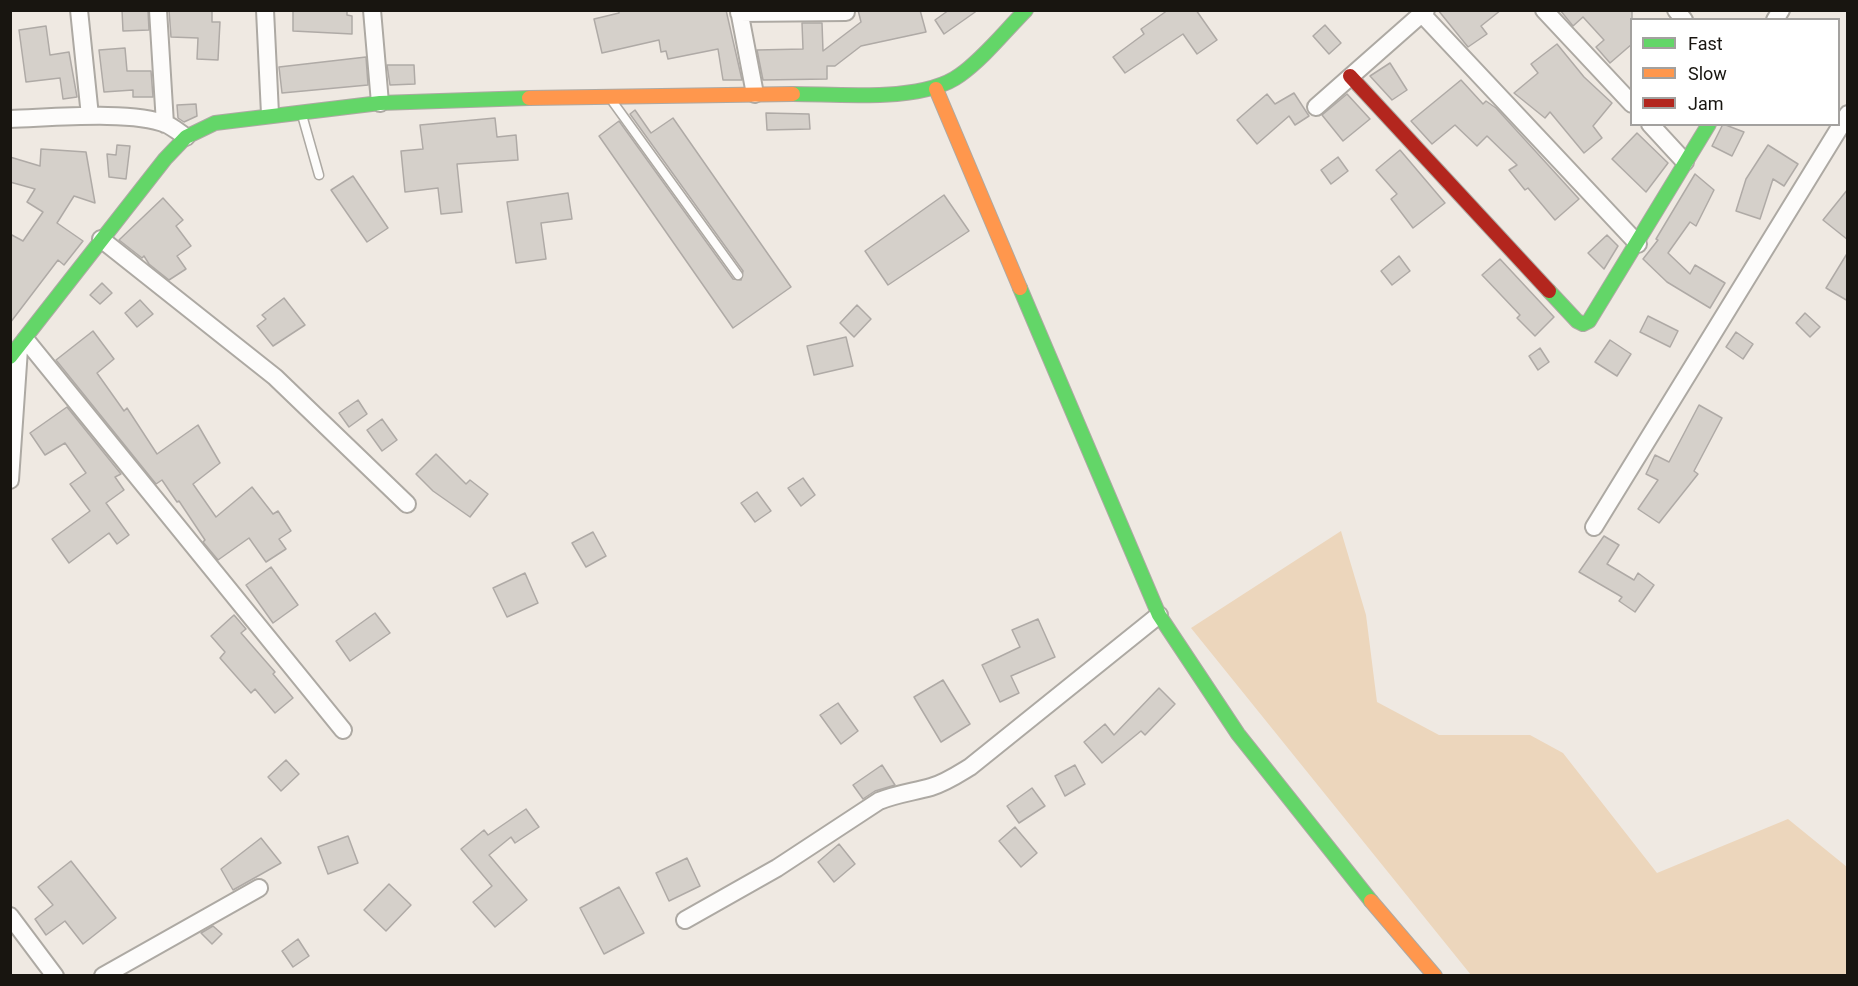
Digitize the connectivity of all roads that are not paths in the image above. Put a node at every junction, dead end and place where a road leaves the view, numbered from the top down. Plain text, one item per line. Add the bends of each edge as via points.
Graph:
1 (79, 10) edge
2 (158, 10) edge
3 (265, 10) edge
4 (372, 10) edge
5 (1026, 10) edge
6 (1544, 10) edge
7 (806, 11) edge
8 (739, 12) edge
9 (846, 12) edge
10 (1424, 12) edge
11 (1350, 76) junction
12 (936, 89) junction
13 (755, 94) junction
14 (608, 95) junction
15 (1630, 102) edge
16 (380, 103) junction
17 (1316, 107) dead end
18 (301, 111) junction
19 (270, 114) junction
20 (1848, 114) edge
21 (90, 116) junction
22 (10, 119) edge
23 (165, 124) junction
24 (1652, 126) edge
25 (1708, 126) edge
26 (186, 137) junction
27 (1685, 162) junction
28 (319, 175) dead end
29 (101, 239) junction
30 (1638, 244) junction
31 (738, 275) dead end
32 (18, 349) edge
33 (10, 480) edge
34 (407, 504) dead end
35 (1594, 527) dead end
36 (1159, 615) junction
37 (343, 730) dead end
38 (259, 888) dead end
39 (10, 916) edge
40 (685, 920) dead end
41 (55, 975) edge
42 (103, 975) edge
43 (1435, 975) edge

1 - 21 street
2 - 23 street
3 - 19 street
4 - 16 street
5 - 12 street via 961,75
6 - 15 street
7 - 8 street
7 - 9 street
8 - 13 street
10 - 11 street
10 - 30 street
11 - 17 street
11 - 30 street via 1580,323 1589,321
12 - 13 street via 913,93
12 - 36 street
13 - 14 street
14 - 16 street
14 - 31 lane
16 - 18 street
18 - 19 street
18 - 28 lane
19 - 26 street via 215,123
20 - 35 street
21 - 22 street
21 - 23 street
23 - 26 street
24 - 27 street
25 - 27 street
26 - 29 street
27 - 30 street
29 - 32 street
29 - 34 street via 275,377
32 - 33 street
32 - 37 street
36 - 40 street via 948,781 879,801 777,868
36 - 43 street via 1238,734 1329,851
38 - 42 street
39 - 41 street

